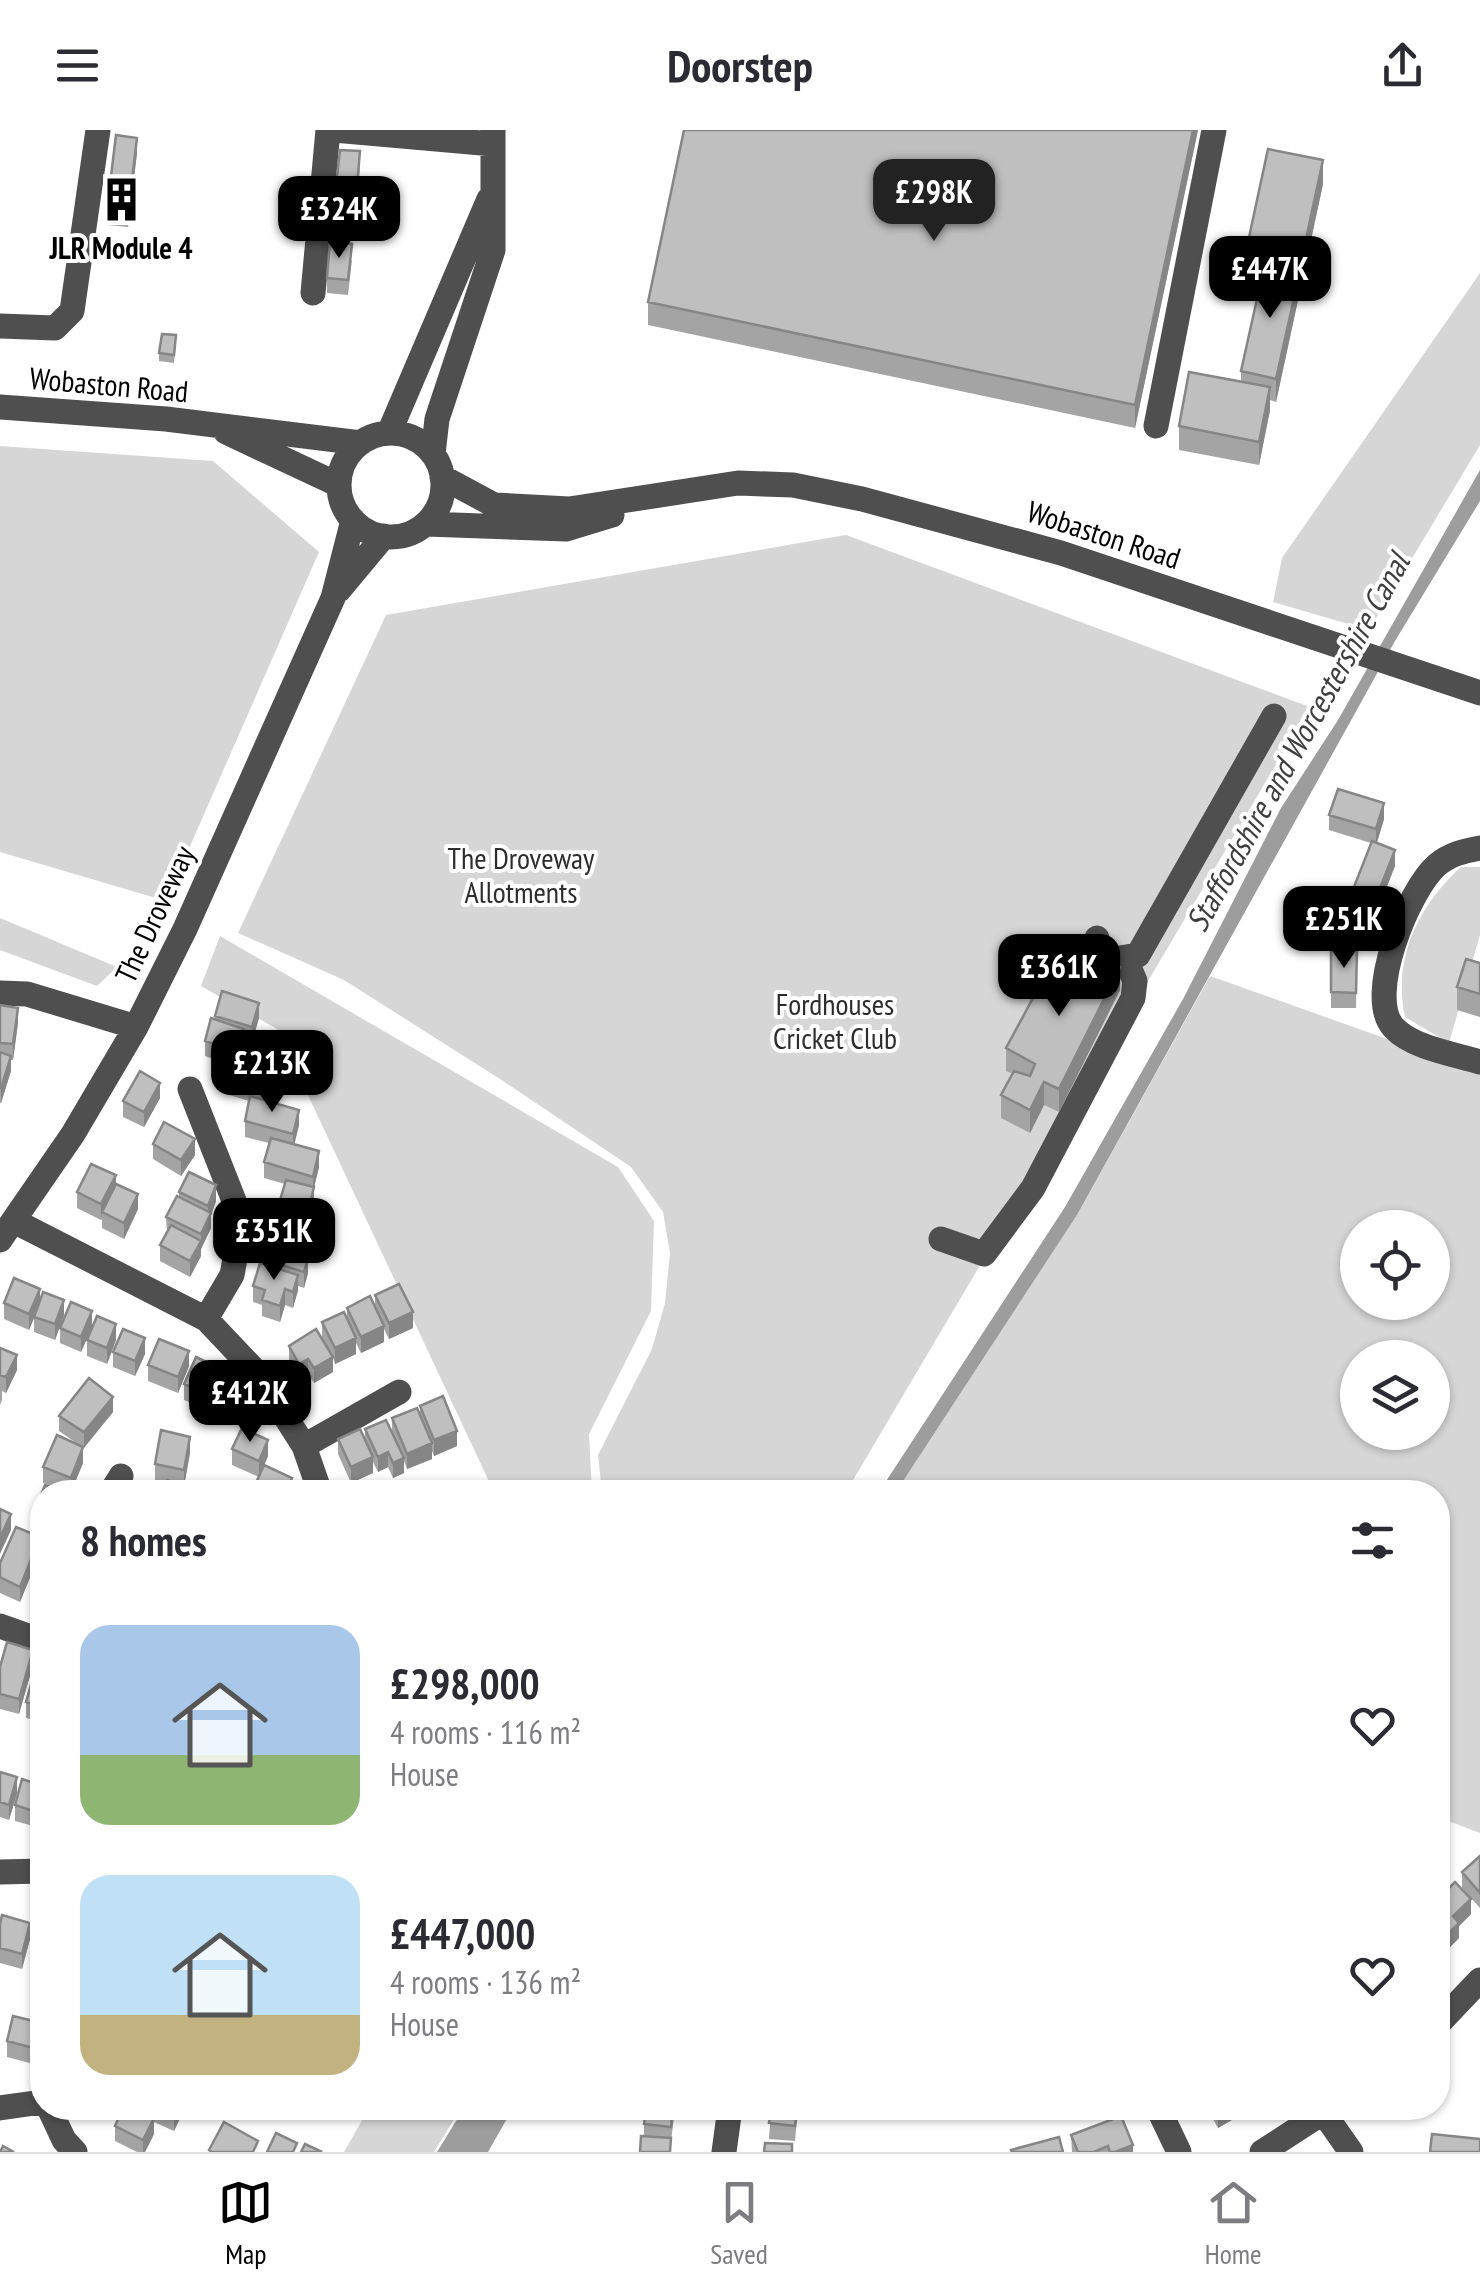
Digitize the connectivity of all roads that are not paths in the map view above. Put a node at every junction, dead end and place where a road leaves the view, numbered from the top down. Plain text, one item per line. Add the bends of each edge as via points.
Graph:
1 (98, 130) edge
2 (331, 130) edge
3 (1214, 130) edge
4 (493, 137) edge
5 (493, 187) junction
6 (313, 293) dead end
7 (0, 326) edge
8 (0, 408) edge
9 (212, 425) junction
10 (1156, 426) dead end
11 (390, 433) junction
12 (361, 443) junction
13 (437, 466) junction
14 (339, 486) junction
15 (698, 487) junction
16 (353, 520) junction
17 (426, 524) junction
18 (384, 536) junction
19 (333, 598) junction
20 (1480, 694) edge
21 (1274, 716) dead end
22 (1480, 848) edge
23 (1098, 938) dead end
24 (1126, 960) junction
25 (0, 993) edge
26 (136, 1027) junction
27 (1480, 1062) edge
28 (190, 1089) dead end
29 (7, 1230) edge
30 (941, 1239) dead end
31 (206, 1319) junction
32 (399, 1392) dead end
33 (304, 1446) junction
34 (316, 1480) edge
35 (0, 1626) edge
36 (30, 1635) edge
37 (30, 1871) edge
38 (0, 1872) edge
39 (1480, 1980) edge
40 (1480, 2000) edge
41 (1450, 2010) edge
42 (1450, 2014) edge
43 (30, 2104) edge
44 (0, 2108) edge
45 (56, 2120) edge
46 (728, 2120) edge
47 (1164, 2120) edge
48 (1311, 2120) edge
49 (1332, 2120) edge
50 (76, 2152) edge
51 (724, 2152) edge
52 (1180, 2152) edge
53 (1262, 2152) edge
54 (1351, 2152) edge

1 - 7 street via 72,311 55,328
2 - 4 street
2 - 6 street
3 - 10 street
4 - 5 street
5 - 11 street
5 - 13 street via 493,250 437,419
8 - 9 street, Wobaston Road
9 - 12 street, Wobaston Road
9 - 14 street, Wobaston Road
11 - 12 street
11 - 13 street via 412,438
12 - 14 street via 344,462
13 - 15 street, Wobaston Road via 494,505 569,509
13 - 17 street via 440,500
14 - 16 street
15 - 17 street, Wobaston Road via 566,529
15 - 20 street, Wobaston Road via 793,485 880,504 1060,552
16 - 18 street
16 - 19 street, The Droveway
17 - 18 street
18 - 19 street, The Droveway
19 - 26 street, The Droveway
21 - 24 street via 1174,868 1138,956
22 - 27 street via 1434,867 1409,907 1383,981 1385,1015 1394,1028
23 - 24 street via 1100,949
24 - 30 street via 1135,980 1132,998 1033,1188 984,1254
25 - 26 street via 27,994
26 - 29 street, The Droveway
28 - 31 street via 242,1221 232,1276
29 - 31 street
31 - 33 street via 259,1375
32 - 33 street
33 - 34 street
35 - 36 street
37 - 38 street
39 - 41 street
40 - 42 street
43 - 44 street
45 - 50 street
46 - 51 street
47 - 52 street
48 - 53 street
49 - 54 street

